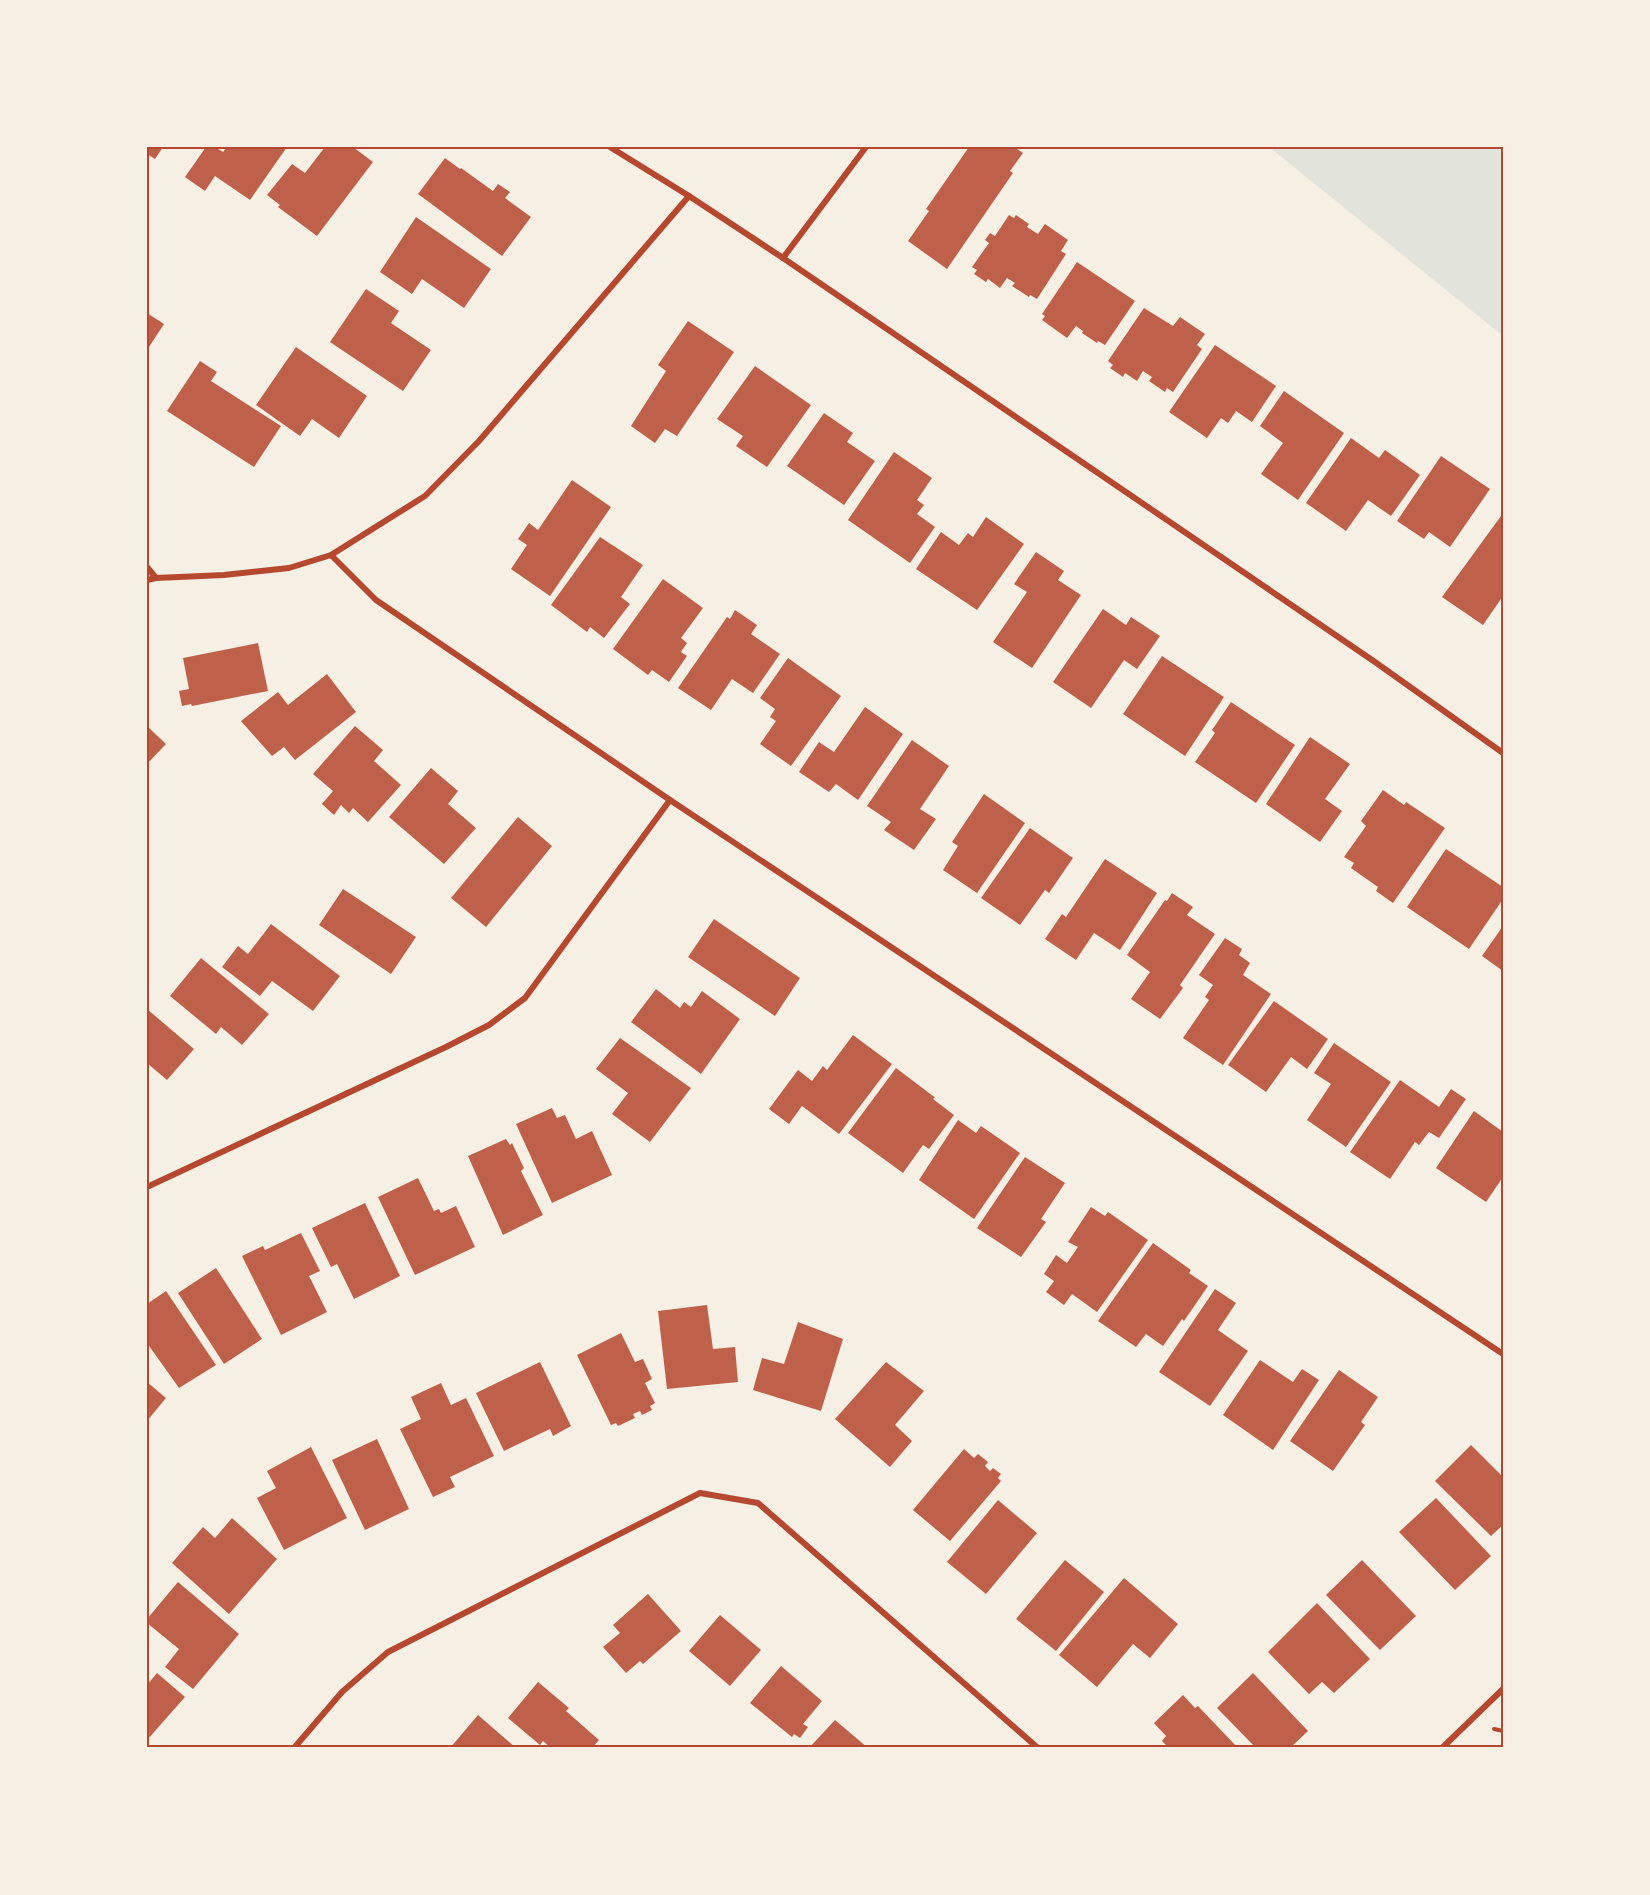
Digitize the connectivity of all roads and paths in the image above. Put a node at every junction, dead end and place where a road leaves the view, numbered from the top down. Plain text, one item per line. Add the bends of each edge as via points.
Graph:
1 (610, 147) edge
2 (866, 147) edge
3 (689, 196) junction
4 (783, 258) junction
5 (331, 555) junction
6 (147, 567) edge
7 (156, 578) junction
8 (147, 580) edge
9 (1503, 753) edge
10 (670, 800) junction
11 (147, 1187) edge
12 (1503, 1354) edge
13 (1503, 1689) edge
14 (294, 1748) edge
15 (1038, 1748) edge
16 (1442, 1748) edge

1 - 3 street
2 - 4 street
3 - 4 street
3 - 5 street via 479,441 424,496
4 - 9 street
5 - 7 street via 289,568
5 - 10 street via 376,600
6 - 7 street
7 - 8 street
10 - 11 street via 525,998 489,1025
10 - 12 street
13 - 16 street
14 - 15 street via 342,1692 388,1652 700,1493 758,1503

